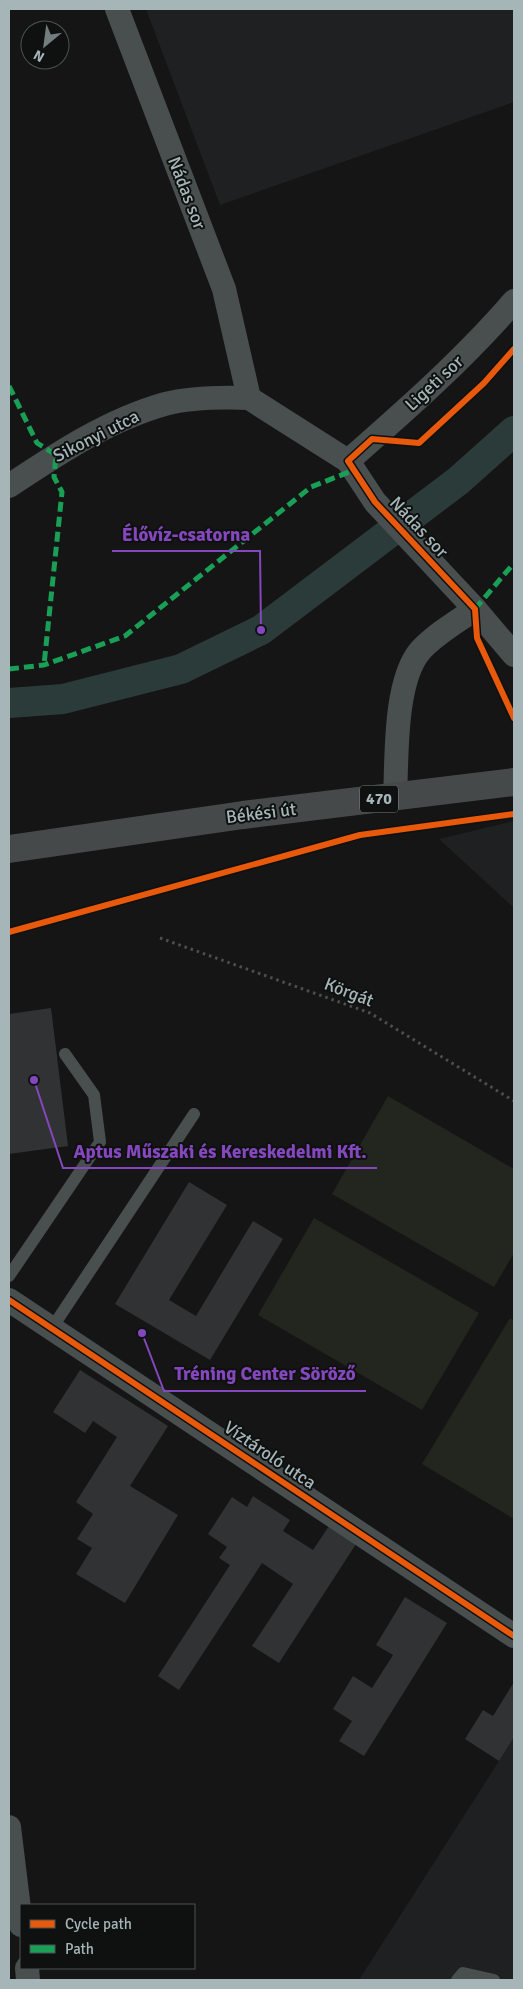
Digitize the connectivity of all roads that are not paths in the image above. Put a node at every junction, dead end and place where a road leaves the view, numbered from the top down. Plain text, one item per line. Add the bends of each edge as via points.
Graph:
1 (117, 9) edge
2 (514, 301) edge
3 (249, 398) junction
4 (348, 461) junction
5 (9, 486) edge
6 (475, 609) junction
7 (514, 655) edge
8 (514, 782) edge
9 (394, 798) junction
10 (9, 849) edge
11 (66, 1054) dead end
12 (194, 1114) dead end
13 (9, 1276) edge
14 (9, 1300) edge
15 (52, 1328) junction
16 (514, 1636) edge
17 (9, 1827) edge
18 (20, 1917) edge
19 (457, 1980) edge
20 (494, 1980) edge

1 - 3 street, Nádas sor via 224,289
2 - 4 street, Ligeti sor via 482,338
3 - 4 street, Nádas sor
3 - 5 street, Sikonyi utca via 213,397 166,404 119,420
4 - 6 street, Nádas sor via 375,502
6 - 7 street, Nádas sor
6 - 9 street via 434,638 409,670 402,692
8 - 9 main road, Békési út / 470
9 - 10 main road, Békési út / 470 via 243,815
11 - 13 lane via 94,1095 100,1142
12 - 15 lane
14 - 15 street, Víztároló utca
15 - 16 street, Víztároló utca
17 - 18 street
19 - 20 lane via 463,1973

